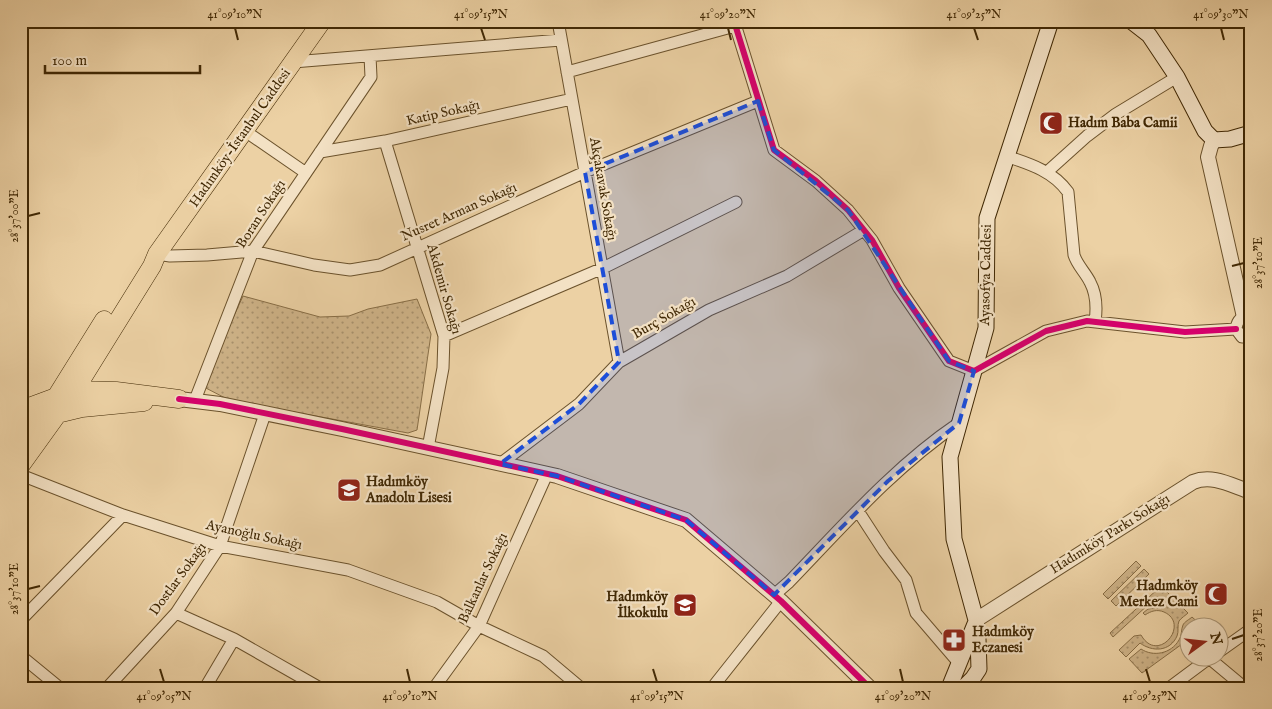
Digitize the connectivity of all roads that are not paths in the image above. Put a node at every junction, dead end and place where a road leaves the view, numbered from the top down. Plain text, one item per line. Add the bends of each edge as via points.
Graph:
1 (322, 21) edge
2 (558, 21) edge
3 (1051, 21) edge
4 (1131, 21) edge
5 (734, 23) edge
6 (561, 40) junction
7 (370, 56) junction
8 (293, 62) junction
9 (567, 72) junction
10 (1177, 77) junction
11 (572, 99) junction
12 (758, 100) junction
13 (245, 131) junction
14 (1251, 133) edge
15 (1214, 140) junction
16 (385, 141) junction
17 (320, 152) junction
18 (1006, 156) junction
19 (585, 172) junction
20 (1047, 172) junction
21 (306, 173) junction
22 (736, 202) dead end
23 (864, 230) junction
24 (417, 248) junction
25 (253, 251) junction
26 (157, 254) junction
27 (602, 268) junction
28 (1244, 321) edge
29 (1096, 322) junction
30 (444, 336) junction
31 (1251, 337) edge
32 (619, 362) junction
33 (974, 371) junction
34 (75, 390) junction
35 (187, 399) junction
36 (57, 405) junction
37 (21, 410) edge
38 (265, 414) junction
39 (40, 419) junction
40 (21, 421) edge
41 (959, 424) junction
42 (21, 442) edge
43 (428, 448) junction
44 (500, 464) junction
45 (21, 465) edge
46 (547, 474) junction
47 (21, 475) edge
48 (1251, 492) edge
49 (858, 511) junction
50 (123, 515) junction
51 (220, 546) junction
52 (778, 598) junction
53 (176, 613) junction
54 (21, 620) edge
55 (976, 620) junction
56 (479, 626) junction
57 (1251, 629) edge
58 (234, 639) junction
59 (1230, 644) edge
60 (21, 656) edge
61 (958, 662) junction
62 (1199, 666) edge
63 (1219, 666) edge
64 (307, 685) edge
65 (60, 688) edge
66 (107, 688) edge
67 (205, 688) edge
68 (320, 688) edge
69 (434, 688) edge
70 (581, 688) edge
71 (712, 688) edge
72 (870, 688) edge
73 (949, 688) edge
74 (963, 688) edge
75 (1169, 688) edge
76 (1245, 688) edge

1 - 8 main road, Hadımköy-İstanbul Caddesi
2 - 6 street, Akçakavak Sokağı
3 - 18 main road, Ayasofya Caddesi
4 - 10 main road via 1149,35
5 - 9 street
5 - 12 street
6 - 7 street
6 - 9 street, Akçakavak Sokağı
7 - 8 street
7 - 17 street, Boran Sokağı via 371,77
8 - 13 main road, Hadımköy-İstanbul Caddesi
9 - 11 street, Akçakavak Sokağı
10 - 15 main road via 1205,131
10 - 20 street via 1116,114
11 - 16 street, Katip Sokağı
11 - 19 street, Akçakavak Sokağı
12 - 19 street, Nusret Arman Sokağı
12 - 23 street via 774,150 816,181 848,210
13 - 21 street
13 - 26 main road, Hadımköy-İstanbul Caddesi
14 - 15 main road
15 - 28 street via 1208,157
16 - 17 street, Katip Sokağı
16 - 24 street, Akdemir Sokağı
17 - 21 street, Boran Sokağı
18 - 20 street
18 - 33 main road, Ayasofya Caddesi via 987,218 986,328
19 - 24 street, Nusret Arman Sokağı
19 - 27 street, Akçakavak Sokağı
20 - 29 street via 1068,192 1074,254 1094,290
21 - 25 street, Boran Sokağı
22 - 27 street
23 - 32 street, Burç Sokağı via 787,276 709,310
23 - 33 street via 949,361
24 - 25 street, Nusret Arman Sokağı via 380,265 350,270
24 - 30 street, Akdemir Sokağı
25 - 26 street, Nusret Arman Sokağı via 206,255
25 - 35 street, Boran Sokağı
26 - 34 main road, Hadımköy-İstanbul Caddesi
26 - 36 main road, Hadımköy-İstanbul Caddesi via 118,299
27 - 30 street
27 - 32 street, Akçakavak Sokağı
28 - 29 street via 1185,332
28 - 31 street via 1242,337
29 - 33 street via 1046,331
30 - 43 street, Akdemir Sokağı via 443,368
32 - 44 street, Burç Sokağı via 579,404
33 - 41 main road, Ayasofya Caddesi
34 - 35 main road via 116,390
34 - 36 main road, Hadımköy-İstanbul Caddesi
35 - 36 main road
35 - 38 street
36 - 37 main road
36 - 39 main road, Hadımköy-İstanbul Caddesi
36 - 45 main road, Hadımköy-İstanbul Caddesi
38 - 43 street
38 - 51 street, Dostlar Sokağı
39 - 40 main road
39 - 42 main road, Hadımköy-İstanbul Caddesi
41 - 49 street via 931,442
41 - 55 main road, Ayasofya Caddesi via 950,457 954,539
43 - 44 street
44 - 46 street
46 - 52 street via 686,520
46 - 56 street, Balkanlar Sokağı
47 - 50 street, Ayanoğlu Sokağı
48 - 55 street, Hadımköy Parkı Sokağı via 1213,478 1193,482
49 - 52 street
49 - 61 street via 906,580 916,614
50 - 51 street, Ayanoğlu Sokağı
50 - 54 street
51 - 53 street, Dostlar Sokağı
51 - 56 street, Ayanoğlu Sokağı via 348,570 437,602
52 - 71 street
52 - 72 street
53 - 58 street
53 - 66 street, Dostlar Sokağı
55 - 61 main road
55 - 74 main road, Ayasofya Caddesi via 979,669
56 - 69 street, Balkanlar Sokağı
56 - 70 street, Ayanoğlu Sokağı via 543,656
57 - 59 street
58 - 64 street
58 - 67 street
60 - 65 street
61 - 73 main road
62 - 75 street
63 - 76 street
64 - 68 street

